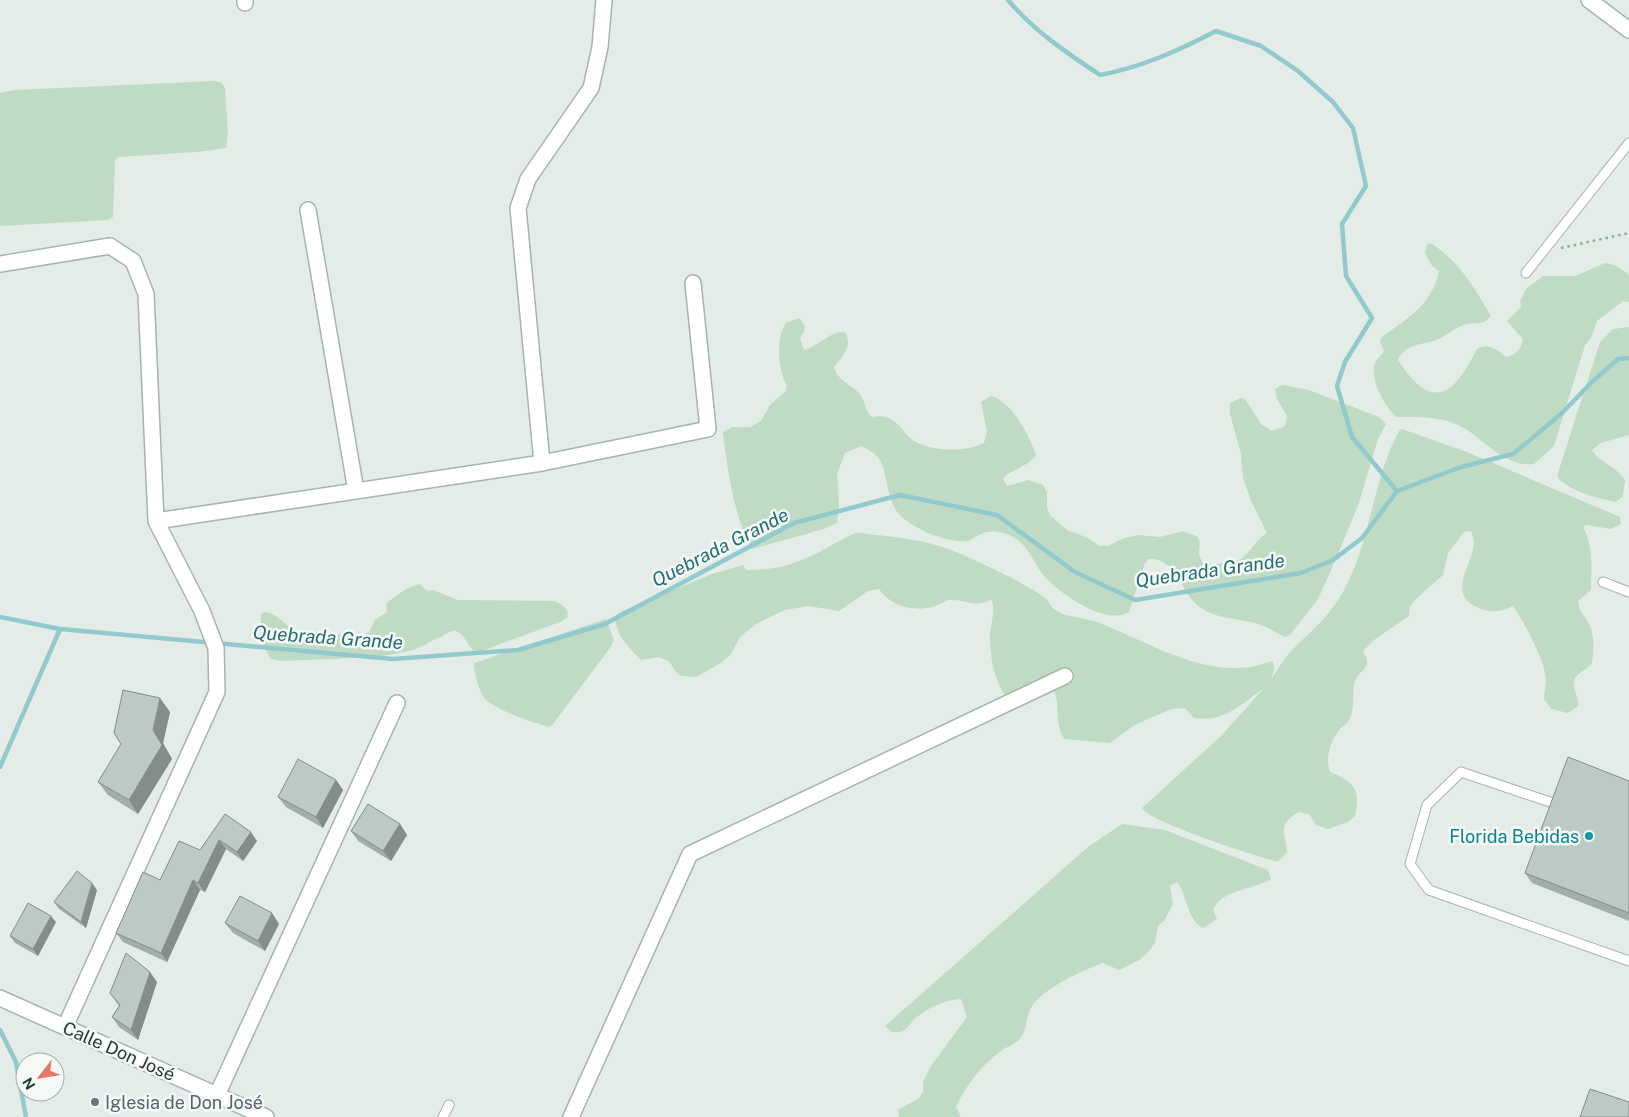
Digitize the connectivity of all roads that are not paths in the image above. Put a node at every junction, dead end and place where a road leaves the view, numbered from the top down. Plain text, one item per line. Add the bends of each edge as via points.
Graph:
1 (604, 0) edge
2 (1589, 0) edge
3 (1629, 30) edge
4 (1629, 143) edge
5 (308, 210) dead end
6 (0, 264) edge
7 (1526, 274) dead end
8 (693, 282) dead end
9 (542, 463) junction
10 (356, 491) junction
11 (156, 521) junction
12 (1604, 582) dead end
13 (1629, 592) edge
14 (1065, 676) dead end
15 (397, 703) dead end
16 (1556, 804) edge
17 (1629, 960) edge
18 (0, 998) edge
19 (65, 1027) junction
20 (218, 1095) junction
21 (449, 1105) dead end
22 (266, 1117) edge
23 (443, 1117) edge
24 (571, 1117) edge

1 - 9 street via 600,46 591,88 528,179 518,208
2 - 3 street
4 - 7 lane
5 - 10 street
6 - 11 street via 110,246 132,261 146,294
8 - 9 street via 708,429
9 - 10 street
10 - 11 street
11 - 19 street via 202,611 216,648 217,692
12 - 13 lane
14 - 24 street via 690,854
15 - 20 street
16 - 17 lane via 1461,772 1427,805 1410,864 1429,890
18 - 19 street, Calle Don José
19 - 20 street, Calle Don José
20 - 22 street, Calle Don José
21 - 23 lane

